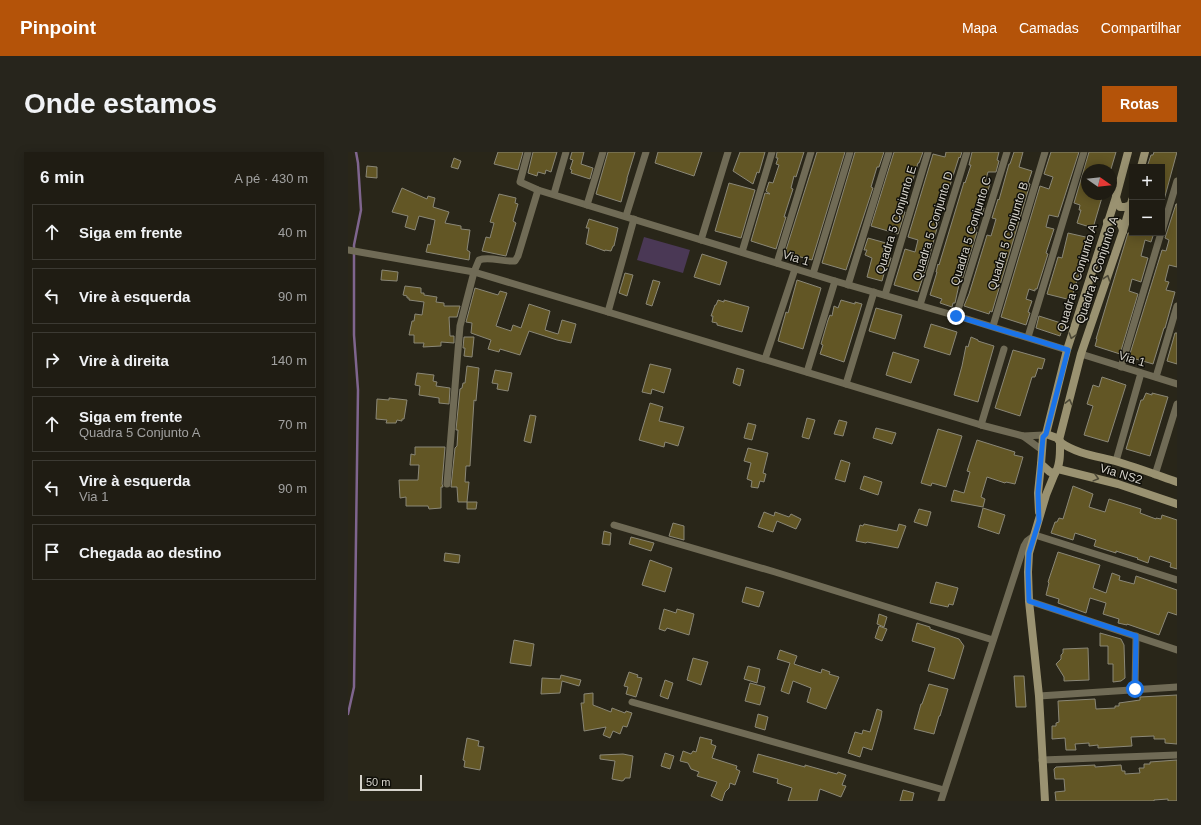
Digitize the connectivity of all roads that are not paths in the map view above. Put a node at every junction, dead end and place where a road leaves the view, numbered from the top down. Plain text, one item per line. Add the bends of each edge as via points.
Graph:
1 (528, 152) edge
2 (566, 152) edge
3 (603, 152) edge
4 (646, 152) edge
5 (728, 152) edge
6 (772, 152) edge
7 (811, 152) edge
8 (850, 152) edge
9 (889, 152) edge
10 (928, 152) edge
11 (967, 152) edge
12 (1006, 152) edge
13 (1045, 152) edge
14 (1084, 152) edge
15 (1128, 152) edge
16 (1145, 152) edge
17 (1142, 164) edge
18 (1177, 181) edge
19 (538, 190) junction
20 (1117, 193) edge
21 (554, 194) junction
22 (1115, 200) edge
23 (1117, 200) edge
24 (1129, 204) edge
25 (587, 205) junction
26 (1129, 209) edge
27 (626, 216) junction
28 (634, 219) junction
29 (1107, 222) junction
30 (1165, 222) edge
31 (1123, 231) junction
32 (1161, 236) edge
33 (701, 240) junction
34 (348, 250) edge
35 (742, 252) junction
36 (777, 263) junction
37 (795, 269) junction
38 (474, 272) junction
39 (814, 274) junction
40 (835, 281) junction
41 (848, 285) junction
42 (874, 292) junction
43 (885, 295) junction
44 (920, 305) junction
45 (1177, 306) edge
46 (608, 312) junction
47 (956, 316) junction
48 (993, 326) junction
49 (1028, 337) junction
50 (1004, 349) dead end
51 (1068, 350) junction
52 (1081, 354) junction
53 (765, 359) junction
54 (1121, 367) junction
55 (808, 372) junction
56 (1141, 373) junction
57 (1156, 377) junction
58 (846, 384) junction
59 (1177, 384) edge
60 (1177, 404) edge
61 (981, 425) junction
62 (1045, 435) junction
63 (1023, 436) junction
64 (1060, 441) junction
65 (1042, 450) junction
66 (1116, 462) junction
67 (1042, 464) junction
68 (1057, 471) junction
69 (1156, 475) junction
70 (1177, 482) edge
71 (448, 484) dead end
72 (1177, 504) edge
73 (1039, 521) junction
74 (614, 525) dead end
75 (1035, 535) junction
76 (1177, 580) edge
77 (1029, 601) junction
78 (1136, 636) junction
79 (993, 640) junction
80 (1177, 650) edge
81 (1177, 687) edge
82 (1135, 689) junction
83 (1039, 696) junction
84 (632, 702) dead end
85 (1177, 755) edge
86 (1042, 760) junction
87 (944, 790) junction
88 (941, 801) edge
89 (1044, 801) edge

1 - 19 street, Via 1 via 520,182
2 - 21 street
3 - 25 street
4 - 27 street
5 - 33 street
6 - 35 street
7 - 36 street
8 - 39 street
9 - 41 street
10 - 43 street, Quadra 5 Conjunto E
11 - 44 street, Quadra 5 Conjunto D
12 - 47 street, Quadra 5 Conjunto C
13 - 48 street, Quadra 5 Conjunto B
14 - 49 street
15 - 20 street, Quadra 5 Conjunto A
16 - 17 street
18 - 30 street
19 - 21 street, Via 1
19 - 38 street via 515,262 484,258 478,260
21 - 25 street, Via 1
22 - 29 street, Quadra 5 Conjunto A
23 - 24 street via 1120,207
25 - 27 street, Via 1
26 - 31 street, Quadra 4 Conjunto A
27 - 28 street, Via 1
28 - 33 street, Via 1
28 - 46 street
29 - 31 street via 1119,222
29 -> 51 street, Quadra 5 Conjunto A
52 -> 31 street, Quadra 4 Conjunto A
32 - 54 street
33 - 35 street, Via 1
34 - 38 street
35 - 36 street, Via 1
36 - 37 street, Via 1
37 - 39 street, Via 1
37 - 53 street
38 - 46 street
38 - 71 street via 460,326
39 - 40 street, Via 1
40 - 41 street, Via 1
40 - 55 street
41 - 42 street, Via 1
42 - 43 street, Via 1
42 - 58 street
43 - 44 street, Via 1
44 - 47 street, Via 1
45 - 57 street
46 - 53 street
47 - 48 street, Via 1
48 - 49 street, Via 1
49 - 51 street, Via 1
50 - 61 street
51 - 62 street, Quadra 5 Conjunto A
52 - 54 street, Via 1
64 -> 52 street, Quadra 4 Conjunto A
53 - 55 street
54 - 56 street, Via 1
55 - 58 street
56 - 57 street, Via 1
56 - 66 street
57 - 59 street, Via 1
58 - 61 street
60 - 69 street
61 - 63 street
62 - 63 street
62 - 64 street, Via NS2
62 - 65 street, Quadra 5 Conjunto A
63 - 65 street
64 - 66 street, Via NS2 via 1069,449
64 - 68 street, Quadra 4 Conjunto A
65 - 67 street, Quadra 5 Conjunto A
66 - 69 street, Via NS2
67 - 68 street, Via NS2 via 1050,472
67 - 73 street, Quadra 5 Conjunto A via 1038,493
68 -> 72 street, Via NS2 via 1118,484
68 - 73 street, Quadra 4 Conjunto A via 1046,495
69 - 70 street, Via NS2
73 - 75 street, Quadra 4 Conjunto A
74 - 79 street
75 - 76 street
75 - 77 street, Quadra 4 Conjunto A via 1029,553
75 - 79 street via 1024,546
77 - 78 street
77 - 83 street, Quadra 4 Conjunto A
78 - 80 street
78 - 82 street
79 - 87 street
81 - 82 street
82 - 83 street
83 - 86 street, Quadra 4 Conjunto A
84 - 87 street
85 - 86 street
86 - 89 street, Quadra 4 Conjunto A
87 - 88 street

